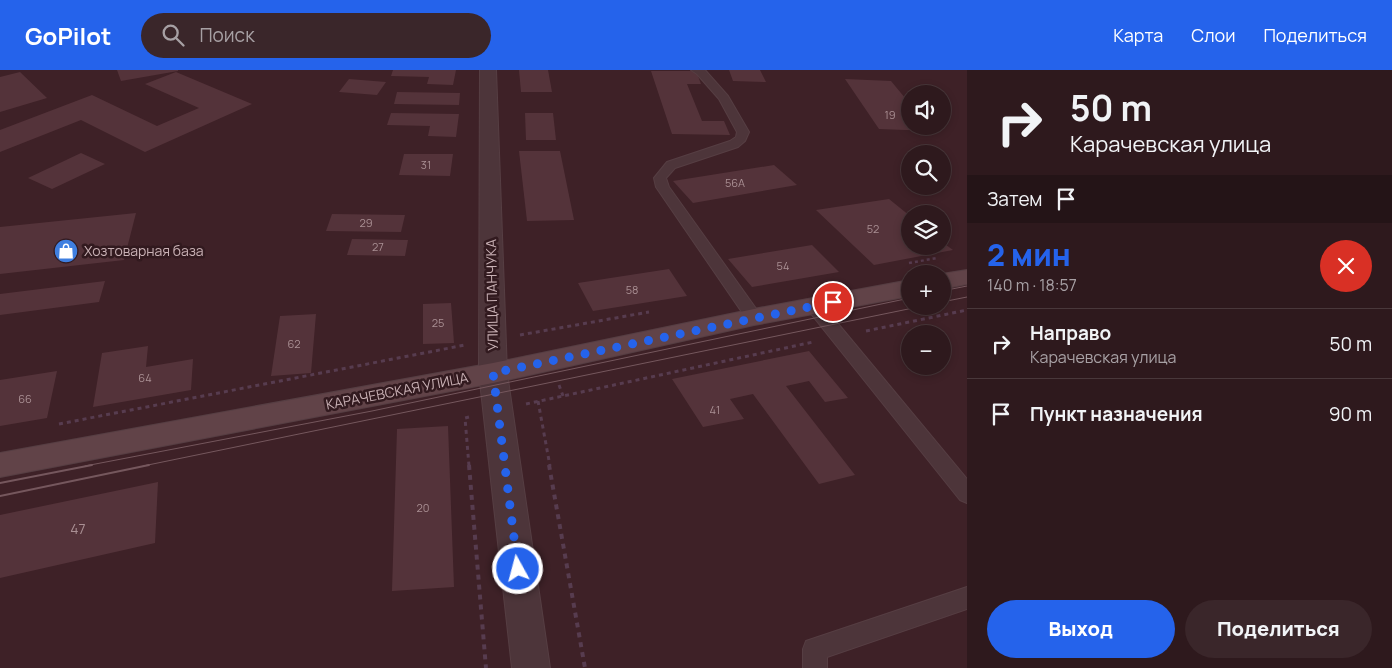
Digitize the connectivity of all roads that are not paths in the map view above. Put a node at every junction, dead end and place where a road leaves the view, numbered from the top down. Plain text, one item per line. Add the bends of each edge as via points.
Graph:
1 (488, 70) edge
2 (696, 70) edge
3 (967, 277) edge
4 (951, 280) edge
5 (901, 290) edge
6 (814, 306) junction
7 (754, 317) junction
8 (493, 373) junction
9 (0, 465) edge
10 (967, 494) edge
11 (967, 598) edge
12 (531, 668) edge
13 (815, 668) edge

1 - 8 street, УЛИЦА ПАНЧУКА
2 - 7 lane via 724,98 744,132 742,138 734,144 671,165 660,178 663,187
3 - 4 street
5 - 6 street, КАРАЧЕВСКАЯ УЛИЦА
6 - 7 street, КАРАЧЕВСКАЯ УЛИЦА
6 - 10 lane
7 - 8 street, КАРАЧЕВСКАЯ УЛИЦА
8 - 9 street, КАРАЧЕВСКАЯ УЛИЦА
8 - 12 street, УЛИЦА ПАНЧУКА
11 - 13 lane via 815,649

